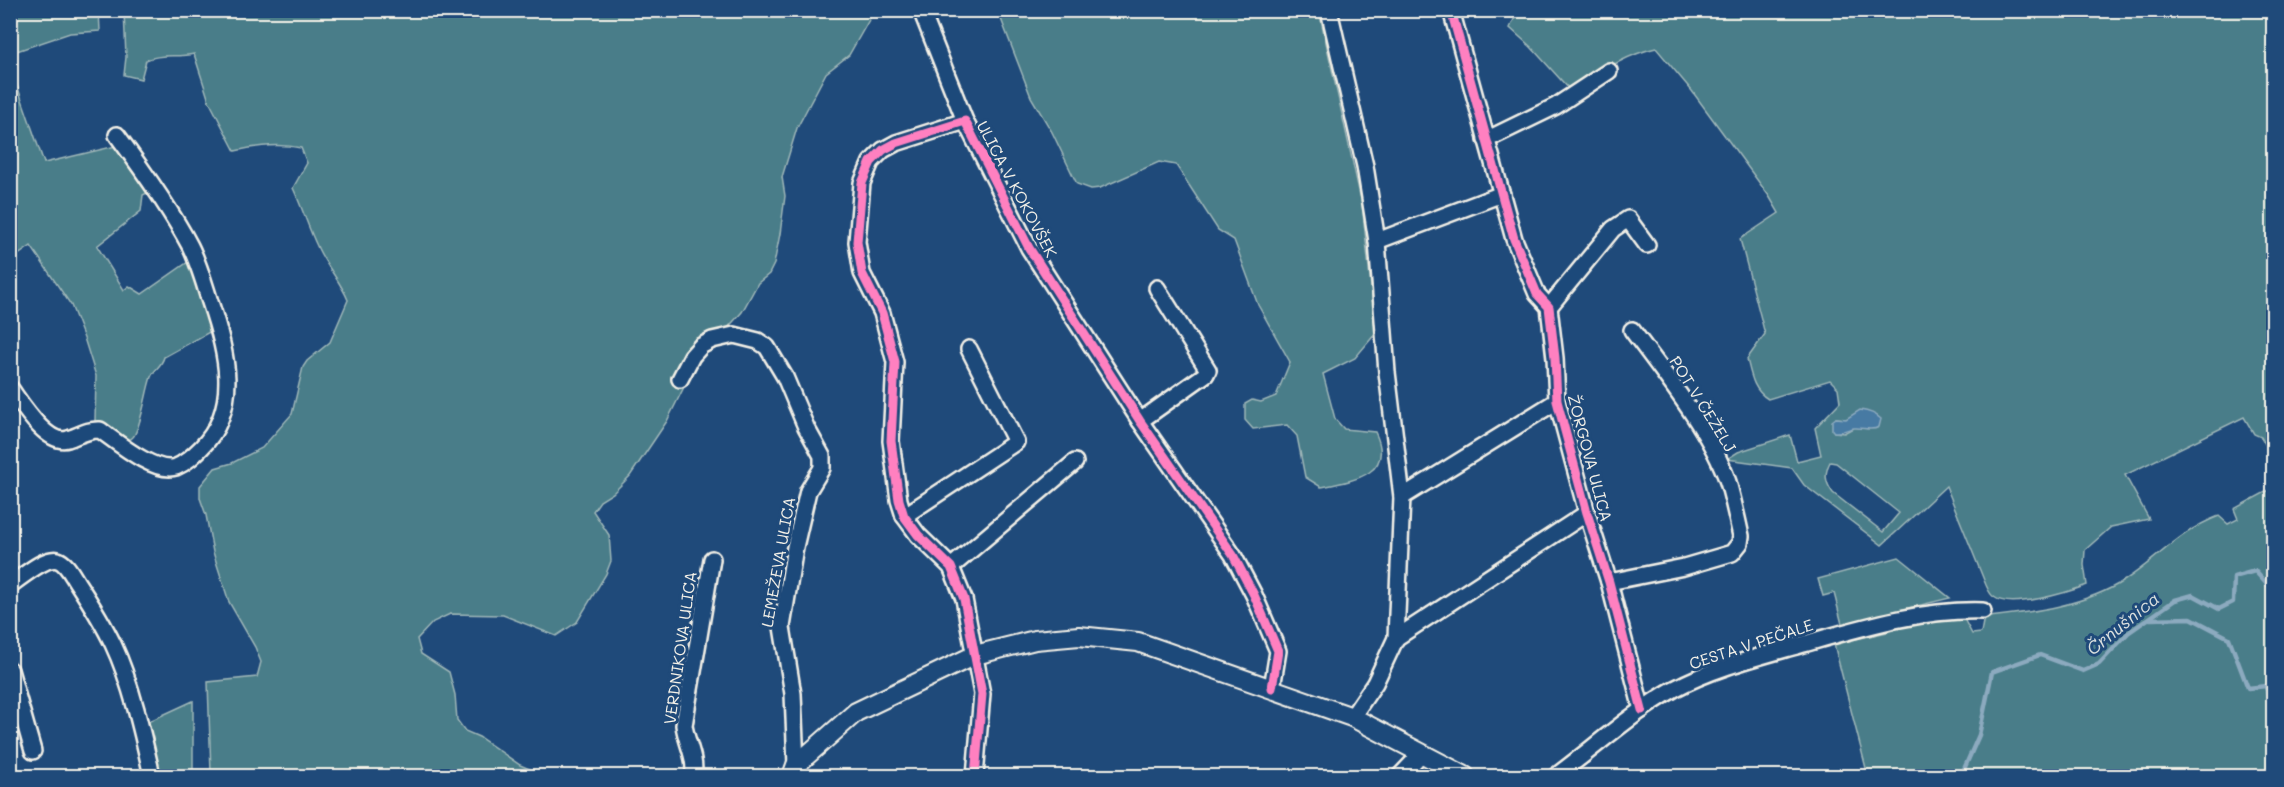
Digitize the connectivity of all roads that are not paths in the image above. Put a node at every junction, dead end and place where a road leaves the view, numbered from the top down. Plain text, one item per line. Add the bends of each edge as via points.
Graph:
1 (921, 10) edge
2 (1329, 10) edge
3 (1451, 10) edge
4 (1609, 71) dead end
5 (965, 121) junction
6 (117, 135) dead end
7 (1486, 140) junction
8 (1502, 194) junction
9 (1377, 241) junction
10 (1647, 245) dead end
11 (1157, 288) dead end
12 (1549, 307) junction
13 (1632, 330) dead end
14 (969, 349) dead end
15 (680, 379) dead end
16 (10, 388) edge
17 (1557, 401) junction
18 (1140, 421) junction
19 (1075, 462) dead end
20 (1402, 497) junction
21 (1587, 513) junction
22 (904, 516) junction
23 (711, 559) dead end
24 (951, 567) junction
25 (1609, 582) junction
26 (10, 585) edge
27 (1983, 611) dead end
28 (1396, 638) junction
29 (975, 655) junction
30 (10, 669) edge
31 (1272, 688) junction
32 (1642, 710) junction
33 (1353, 717) junction
34 (33, 752) dead end
35 (1422, 753) junction
36 (794, 771) edge
37 (152, 777) edge
38 (693, 777) edge
39 (975, 777) edge
40 (1401, 777) edge
41 (1465, 777) edge
42 (1557, 777) edge

1 - 5 street, ULICA V KOKOVŠEK
2 - 9 street via 1365,166
3 - 7 street, ŽORGOVA ULICA
4 - 7 street via 1556,106
5 - 18 street, ULICA V KOKOVŠEK via 1029,248
5 - 22 street, ULICA V KOKOVŠEK via 883,150 871,162 862,183 857,242 862,273 882,313 895,362 891,441
6 - 16 street via 165,205 197,261 226,357 228,383 221,419 192,457 175,467 164,468 100,430 58,440 44,431
7 - 8 street, ŽORGOVA ULICA
8 - 9 street
8 - 12 street, ŽORGOVA ULICA via 1523,261 1537,294
9 - 20 street
10 - 12 street via 1628,219 1613,229
11 - 18 street via 1208,370
12 - 17 street, ŽORGOVA ULICA
13 - 25 street, POT V ČEŽELJ via 1715,453 1728,482 1741,536 1732,553
14 - 22 street via 1016,442
15 - 36 street, LEMEŽEVA ULICA via 692,356 712,340 734,335 758,341 785,377 822,456 822,468 808,491 795,546 782,627 793,694
17 - 20 street, ŽORGOVA ULICA
17 - 21 street, ŽORGOVA ULICA
18 - 31 street, ULICA V KOKOVŠEK via 1233,555 1254,595 1278,651
19 - 24 street
20 - 28 street
21 - 25 street, ŽORGOVA ULICA
21 - 28 street, ŽORGOVA ULICA
22 - 24 street, ULICA V KOKOVŠEK
23 - 38 street, VERDNIKOVA ULICA via 684,724
24 - 29 street, ULICA V KOKOVŠEK via 964,599
25 - 32 street, ŽORGOVA ULICA
26 - 37 street via 48,560 62,562 71,573 114,646
27 - 32 street, CESTA V PEČALE via 1921,614 1763,656 1704,676
28 - 33 street via 1375,683
29 - 31 street via 1035,640 1079,636 1118,640 1159,649
29 - 36 street via 856,712
29 - 39 street, ULICA V KOKOVŠEK via 982,694
30 - 34 street
31 - 33 street
32 - 42 street, CESTA V PEČALE
33 - 35 street
35 - 40 street
35 - 41 street

